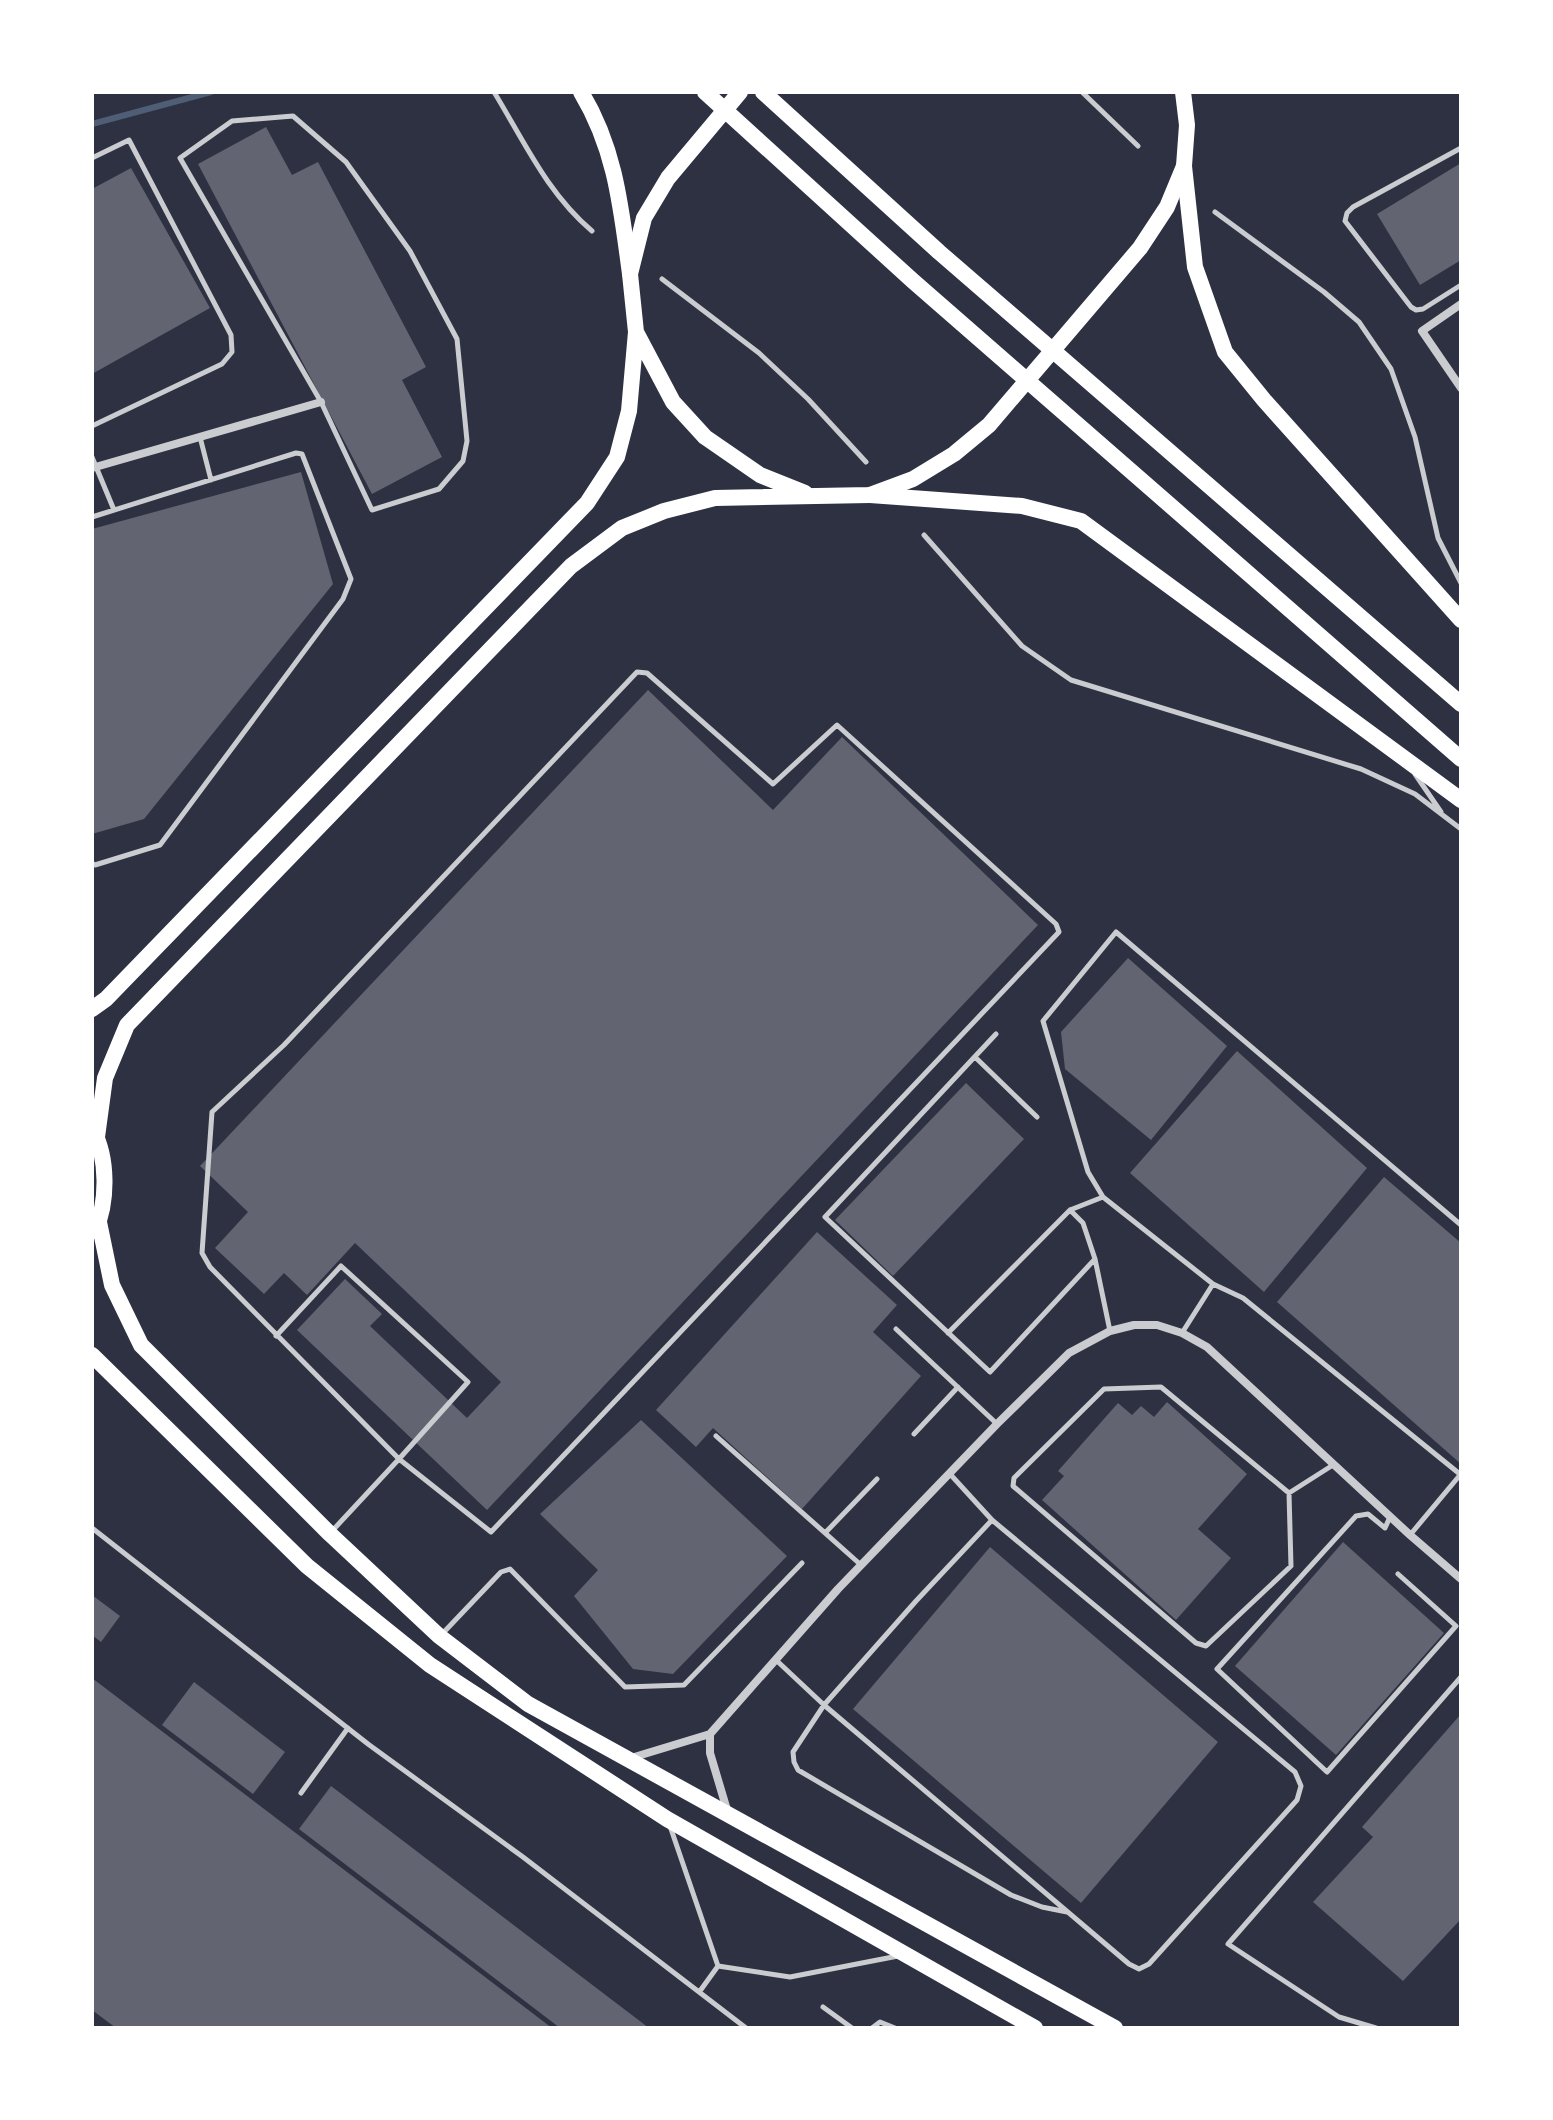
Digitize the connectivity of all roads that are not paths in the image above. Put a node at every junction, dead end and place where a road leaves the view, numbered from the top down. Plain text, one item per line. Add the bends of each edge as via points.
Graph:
1 (494, 92) edge
2 (581, 92) edge
3 (705, 92) edge
4 (740, 92) edge
5 (763, 92) edge
6 (1082, 92) edge
7 (1183, 92) edge
8 (1138, 146) dead end
9 (1461, 148) edge
10 (92, 158) edge
11 (1184, 166) junction
12 (1215, 212) dead end
13 (592, 231) dead end
14 (630, 274) junction
15 (662, 279) dead end
16 (1461, 285) edge
17 (1461, 304) edge
18 (636, 332) junction
19 (1461, 388) edge
20 (321, 402) junction
21 (92, 426) edge
22 (200, 437) junction
23 (92, 457) edge
24 (866, 462) dead end
25 (94, 468) edge
26 (211, 480) junction
27 (870, 495) junction
28 (814, 496) junction
29 (114, 510) junction
30 (92, 517) edge
31 (924, 535) dead end
32 (1461, 583) edge
33 (1461, 620) edge
34 (1461, 704) edge
35 (1461, 759) edge
36 (1406, 761) junction
37 (1461, 800) edge
38 (1444, 816) junction
39 (1461, 829) edge
40 (92, 863) edge
41 (92, 1009) edge
42 (996, 1034) dead end
43 (975, 1057) junction
44 (1037, 1117) dead end
45 (94, 1133) edge
46 (1103, 1197) junction
47 (1070, 1210) junction
48 (1461, 1225) edge
49 (96, 1229) edge
50 (1095, 1259) junction
51 (1213, 1284) junction
52 (896, 1329) dead end
53 (1110, 1331) junction
54 (948, 1333) junction
55 (1182, 1333) junction
56 (276, 1336) junction
57 (92, 1355) edge
58 (958, 1387) junction
59 (997, 1424) junction
60 (914, 1434) dead end
61 (716, 1436) dead end
62 (399, 1459) junction
63 (1334, 1464) junction
64 (950, 1474) junction
65 (1461, 1475) edge
66 (877, 1479) dead end
67 (1289, 1493) junction
68 (1390, 1517) junction
69 (992, 1520) junction
70 (92, 1528) edge
71 (825, 1533) junction
72 (330, 1534) junction
73 (1410, 1535) junction
74 (802, 1563) dead end
75 (862, 1565) junction
76 (1398, 1574) dead end
77 (1461, 1579) edge
78 (439, 1636) junction
79 (775, 1660) junction
80 (1461, 1677) edge
81 (824, 1705) junction
82 (348, 1728) junction
83 (710, 1734) junction
84 (628, 1758) junction
85 (301, 1793) dead end
86 (728, 1813) junction
87 (667, 1819) junction
88 (1068, 1913) junction
89 (907, 1955) junction
90 (718, 1966) junction
91 (700, 1991) junction
92 (823, 2007) dead end
93 (746, 2028) edge
94 (852, 2028) edge
95 (872, 2028) edge
96 (895, 2028) edge
97 (1035, 2028) edge
98 (1115, 2028) edge
99 (1376, 2028) edge

1 - 13 lane via 544,178
2 - 14 main road via 598,120 616,177
3 - 35 main road via 913,281
4 - 14 main road via 668,178 644,218
5 - 34 main road via 939,252
6 - 8 lane
7 - 11 main road
9 - 16 lane via 1353,207 1345,221 1416,310
10 - 21 lane via 129,140 231,335 232,352 222,364
11 - 27 main road via 1167,207 1140,248 989,425 913,479
11 - 33 main road via 1195,267 1225,352
12 - 32 lane via 1359,322 1391,369 1415,437 1438,538
14 - 18 main road
15 - 24 lane via 759,353
17 - 19 street via 1422,331
18 - 28 main road via 673,402 705,437 760,475
18 - 41 main road via 629,411 617,457 587,503
20 - 20 lane via 372,510 439,489 463,461 467,441 457,339 410,251 346,162 293,116 232,121 180,158
20 - 22 street
22 - 25 street
22 - 26 lane
23 - 25 lane
25 - 29 lane
26 - 29 lane
26 - 40 lane via 302,454 351,579 343,599 160,845
27 - 28 main road
27 - 36 main road via 1022,506 1081,521
28 - 45 main road via 715,498 664,511 622,528 571,566 127,1025 105,1078
29 - 30 lane
31 - 38 lane via 1022,646 1071,680 1361,769 1415,794
36 - 37 main road
36 - 38 lane
38 - 39 lane
42 - 43 lane
43 - 44 lane
43 - 54 lane via 825,1217
45 - 49 main road via 104,1165
46 - 47 lane
46 - 48 lane via 1088,1172 1043,1021 1116,932
46 - 51 lane
47 - 50 lane via 1083,1223
47 - 54 lane
49 - 72 main road via 112,1285 141,1345
50 - 53 lane
50 - 54 lane via 990,1372
51 - 55 lane
51 - 65 lane via 1243,1298
52 - 58 lane
53 - 55 street via 1157,1325
53 - 59 street via 1069,1353
55 - 63 street via 1207,1347
56 - 62 lane
56 - 62 lane via 341,1266 468,1382
56 - 62 lane via 202,1253 212,1112 284,1045 637,672 647,673 773,784 837,725 1056,924 1059,932 491,1532
57 - 87 main road via 319,1576 430,1665
58 - 59 lane
58 - 60 lane
59 - 64 street
61 - 71 lane
62 - 72 lane
63 - 67 lane
63 - 68 street
64 - 69 lane
64 - 75 street
65 - 73 lane
66 - 71 lane
67 - 67 lane via 1291,1566 1206,1646 1196,1643 1013,1486 1014,1478 1104,1389 1161,1387
68 - 73 street
68 - 76 lane via 1385,1528 1368,1514 1356,1516 1217,1669 1327,1772 1456,1626
69 - 81 lane
69 - 88 lane via 1295,1772 1301,1786 1297,1800 1149,1964 1139,1969 1129,1964
70 - 82 lane
71 - 75 lane
72 - 78 main road
73 - 77 street
74 - 78 lane via 684,1685 625,1687 510,1569
75 - 79 street
78 - 84 main road via 528,1704
79 - 81 lane
79 - 83 street
80 - 99 lane via 1228,1944 1339,2017
81 - 88 lane
81 - 88 lane via 793,1752 798,1770 1011,1895
82 - 85 lane
82 - 91 lane
83 - 84 street
83 - 86 street via 710,1753
84 - 86 main road
86 - 98 main road
87 - 89 main road
87 - 90 lane
89 - 90 lane via 790,1977
89 - 97 main road
90 - 91 lane
91 - 93 lane
92 - 94 lane
95 - 96 lane via 880,2022

